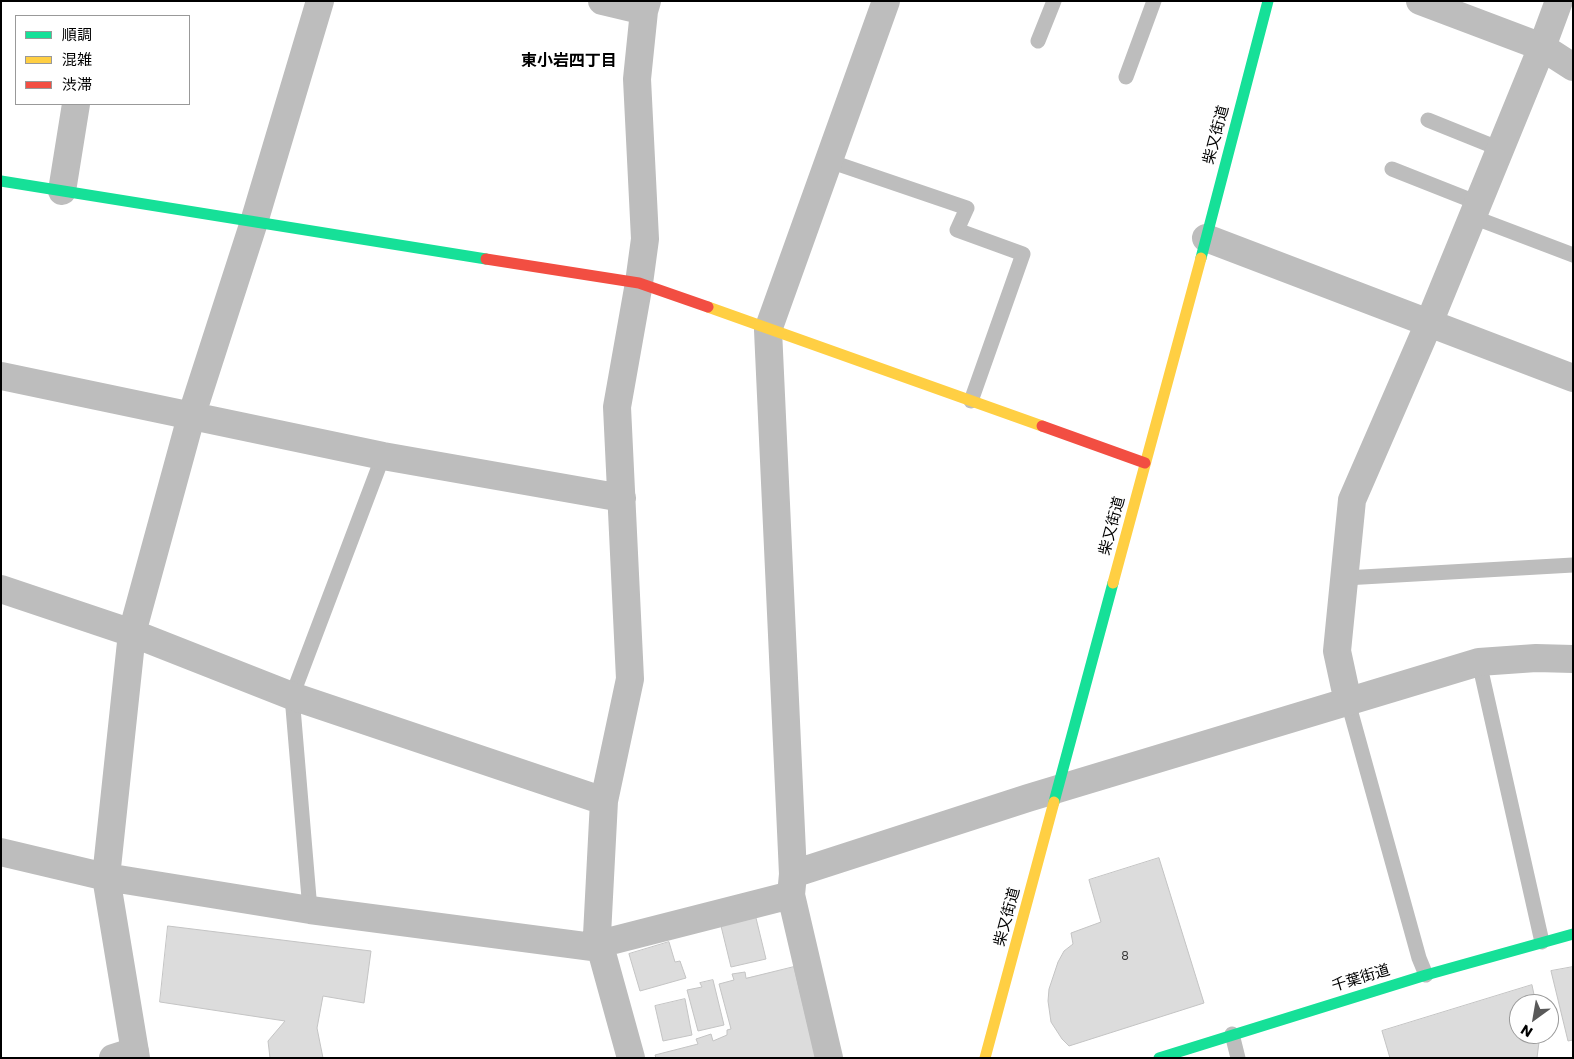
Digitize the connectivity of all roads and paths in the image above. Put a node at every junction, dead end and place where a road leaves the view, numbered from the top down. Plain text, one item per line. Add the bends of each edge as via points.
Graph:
1 (320, 1) edge
2 (602, 1) edge
3 (886, 1) edge
4 (1054, 1) edge
5 (1154, 1) edge
6 (1268, 1) edge
7 (1420, 1) edge
8 (1559, 1) edge
9 (645, 6) edge
10 (1038, 41) dead end
11 (1542, 47) junction
12 (1573, 67) edge
13 (1126, 78) dead end
14 (76, 105) edge
15 (1428, 120) dead end
16 (1500, 149) junction
17 (829, 161) junction
18 (1392, 169) dead end
19 (1, 181) edge
20 (62, 191) junction
21 (1476, 210) junction
22 (254, 222) junction
23 (1206, 238) junction
24 (1573, 255) edge
25 (639, 283) junction
26 (1429, 323) junction
27 (768, 330) junction
28 (1, 376) edge
29 (1573, 378) edge
30 (971, 401) junction
31 (191, 416) junction
32 (383, 456) junction
33 (1145, 463) junction
34 (622, 498) junction
35 (1573, 565) edge
36 (1345, 578) junction
37 (1, 589) edge
38 (132, 633) junction
39 (1573, 659) edge
40 (1479, 662) junction
41 (292, 696) junction
42 (1348, 702) junction
43 (1057, 789) junction
44 (604, 801) junction
45 (1, 852) edge
46 (106, 877) junction
47 (792, 884) junction
48 (310, 910) junction
49 (1573, 934) edge
50 (1542, 942) junction
51 (600, 946) junction
52 (1426, 975) junction
53 (1232, 1034) junction
54 (128, 1055) edge
55 (630, 1058) edge
56 (829, 1058) edge
57 (985, 1058) edge
58 (1159, 1058) edge
59 (1238, 1058) edge

1 - 22 street
2 - 9 street
3 - 17 street
4 - 10 lane
5 - 13 lane
6 - 23 main road, 柴又街道
7 - 11 street
8 - 11 street
9 - 25 street via 637,79 645,239
11 - 12 street
11 - 16 street
14 - 20 street
15 - 16 lane
16 - 21 street
17 - 27 street
17 - 30 lane via 967,208 956,230 1023,254
18 - 21 lane
19 - 20 main road
20 - 22 main road
21 - 24 lane
21 - 26 street
22 - 25 main road
22 - 31 street
23 - 26 street
23 - 33 main road, 柴又街道
25 - 27 main road
25 - 34 street via 617,407
26 - 29 street
26 - 36 street via 1352,500
27 - 30 main road
27 - 47 street
28 - 31 street
30 - 33 main road
31 - 32 street
31 - 38 street
32 - 34 street
32 - 41 lane
33 - 43 main road, 柴又街道
34 - 44 street via 630,679
35 - 36 lane
36 - 42 street via 1337,651
37 - 38 street
38 - 41 street
38 - 46 street
39 - 40 street
40 - 42 street
40 - 50 lane
41 - 44 street
41 - 48 lane
42 - 43 street
42 - 52 lane
43 - 47 street
43 - 57 main road, 柴又街道
44 - 51 street via 597,935
45 - 46 street
46 - 48 street
46 - 54 street
47 - 51 street
47 - 56 street
48 - 51 street
49 - 50 main road, 千葉街道
50 - 52 main road, 千葉街道
51 - 55 street
52 - 53 main road, 千葉街道
53 - 58 main road, 千葉街道
53 - 59 lane

